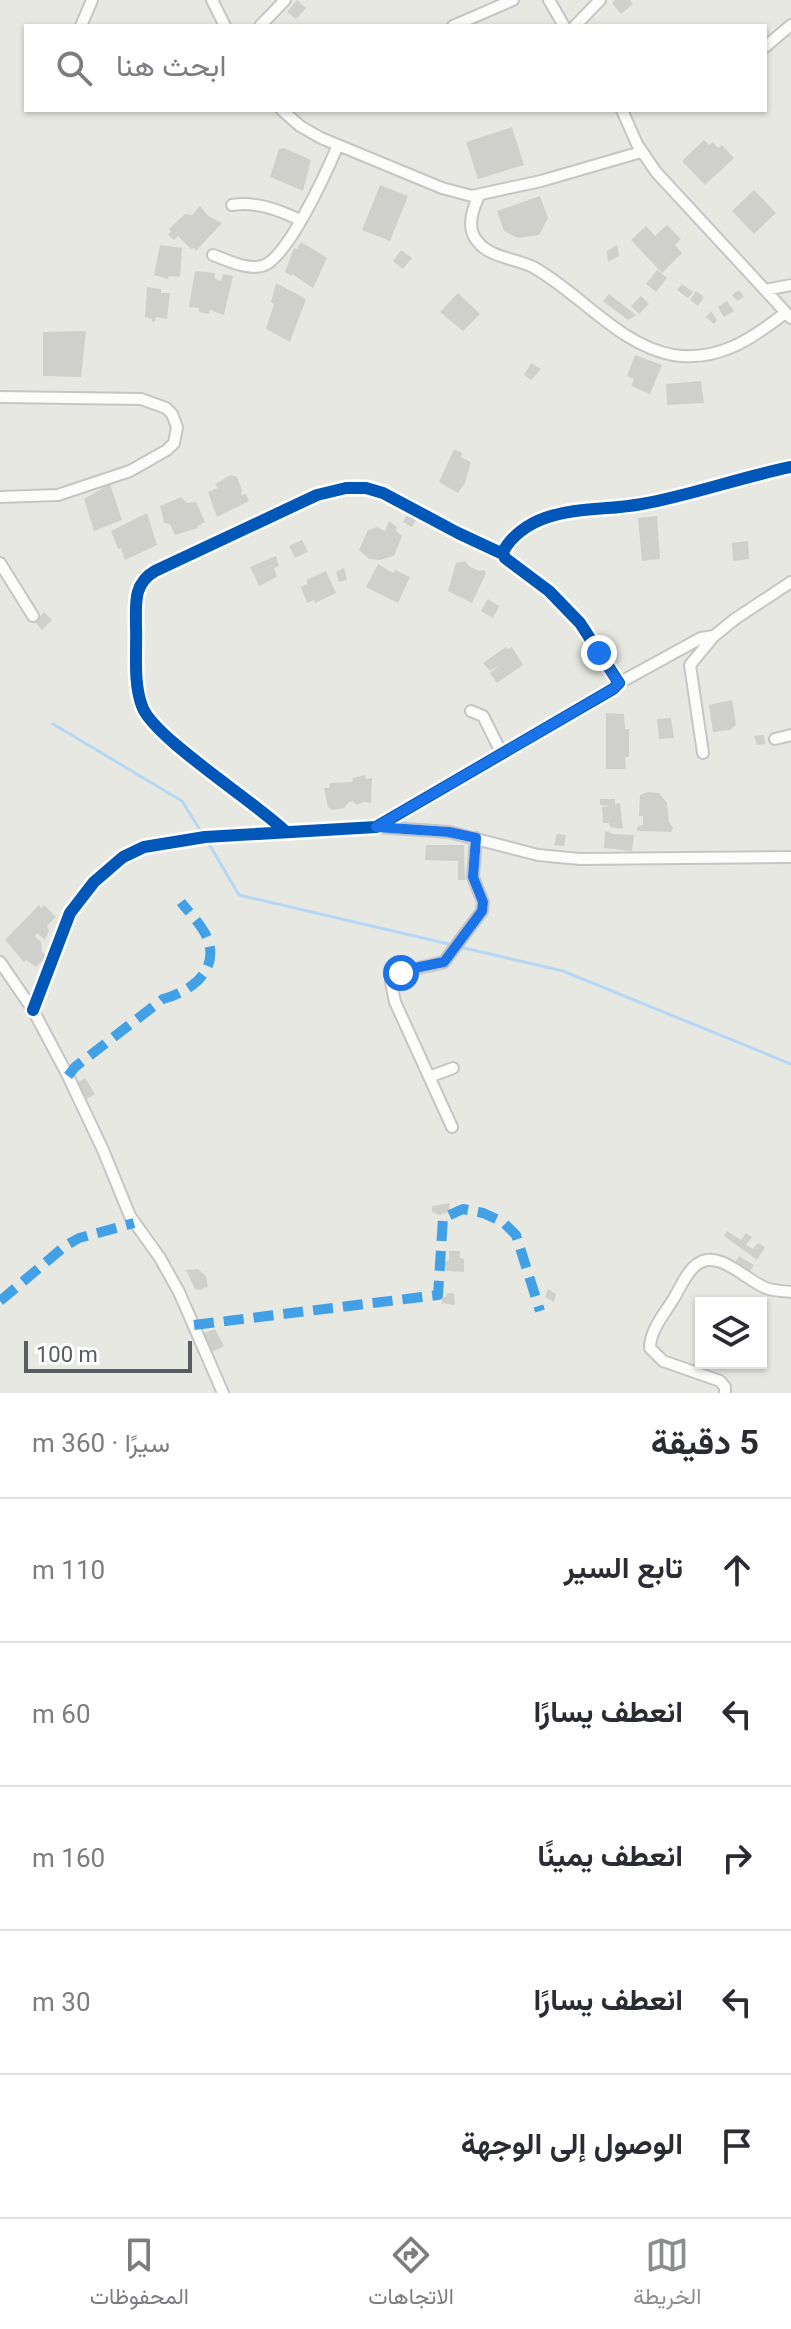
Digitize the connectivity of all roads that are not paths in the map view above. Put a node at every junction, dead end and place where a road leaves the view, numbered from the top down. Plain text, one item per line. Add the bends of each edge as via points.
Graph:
1 (92, 0) edge
2 (212, 0) edge
3 (285, 0) edge
4 (513, 0) edge
5 (549, 0) edge
6 (600, 0) edge
7 (82, 24) edge
8 (224, 24) edge
9 (262, 24) edge
10 (458, 24) edge
11 (563, 24) edge
12 (577, 24) edge
13 (791, 25) edge
14 (767, 45) edge
15 (284, 112) edge
16 (623, 112) edge
17 (338, 145) junction
18 (641, 152) junction
19 (479, 196) junction
20 (232, 205) dead end
21 (300, 220) junction
22 (213, 255) dead end
23 (791, 285) edge
24 (765, 290) junction
25 (788, 316) edge
26 (0, 397) edge
27 (791, 467) edge
28 (0, 497) edge
29 (503, 554) junction
30 (0, 563) edge
31 (791, 582) edge
32 (33, 616) dead end
33 (714, 636) junction
34 (619, 683) junction
35 (471, 711) dead end
36 (791, 735) edge
37 (775, 739) dead end
38 (703, 753) dead end
39 (502, 754) junction
40 (376, 827) junction
41 (286, 832) junction
42 (476, 838) junction
43 (791, 857) edge
44 (0, 962) edge
45 (33, 1010) junction
46 (453, 1068) dead end
47 (429, 1077) junction
48 (452, 1127) dead end
49 (791, 1292) edge
50 (223, 1393) edge
51 (725, 1393) edge

1 - 7 street
2 - 8 street
3 - 9 street
4 - 10 street
5 - 11 street
6 - 12 street
13 - 14 street
15 - 17 street via 309,132
16 - 18 street
17 - 19 street via 455,192
17 - 21 street
18 - 19 street
18 - 24 street
19 - 25 street via 471,225 482,247 553,279 649,348 686,356 729,350
20 - 21 street via 265,207
21 - 22 street via 277,257 264,265 243,265
23 - 24 street
24 - 25 street
26 - 28 street via 149,401 170,411 177,427 167,450 130,471 58,495
27 - 29 street via 663,500 552,515 523,530
29 - 34 street via 580,623
29 - 41 street via 383,493 346,488 317,495 142,580 136,613 140,700 147,717
30 - 32 street
31 - 33 street
33 - 34 street
33 - 38 street via 690,665
34 - 39 street
35 - 39 street via 483,716
36 - 37 street
39 - 40 street
40 - 41 street
40 - 42 street
41 - 45 street via 172,841 123,857 70,913
42 - 43 street via 538,855 580,859
42 - 47 street via 473,877 483,902 477,920 444,962 410,969 391,982
44 - 45 street
45 - 50 street via 130,1216 179,1292
46 - 47 street
47 - 48 street
49 - 51 street via 766,1288 712,1261 695,1265 685,1279 651,1336 650,1348 663,1361 720,1381

